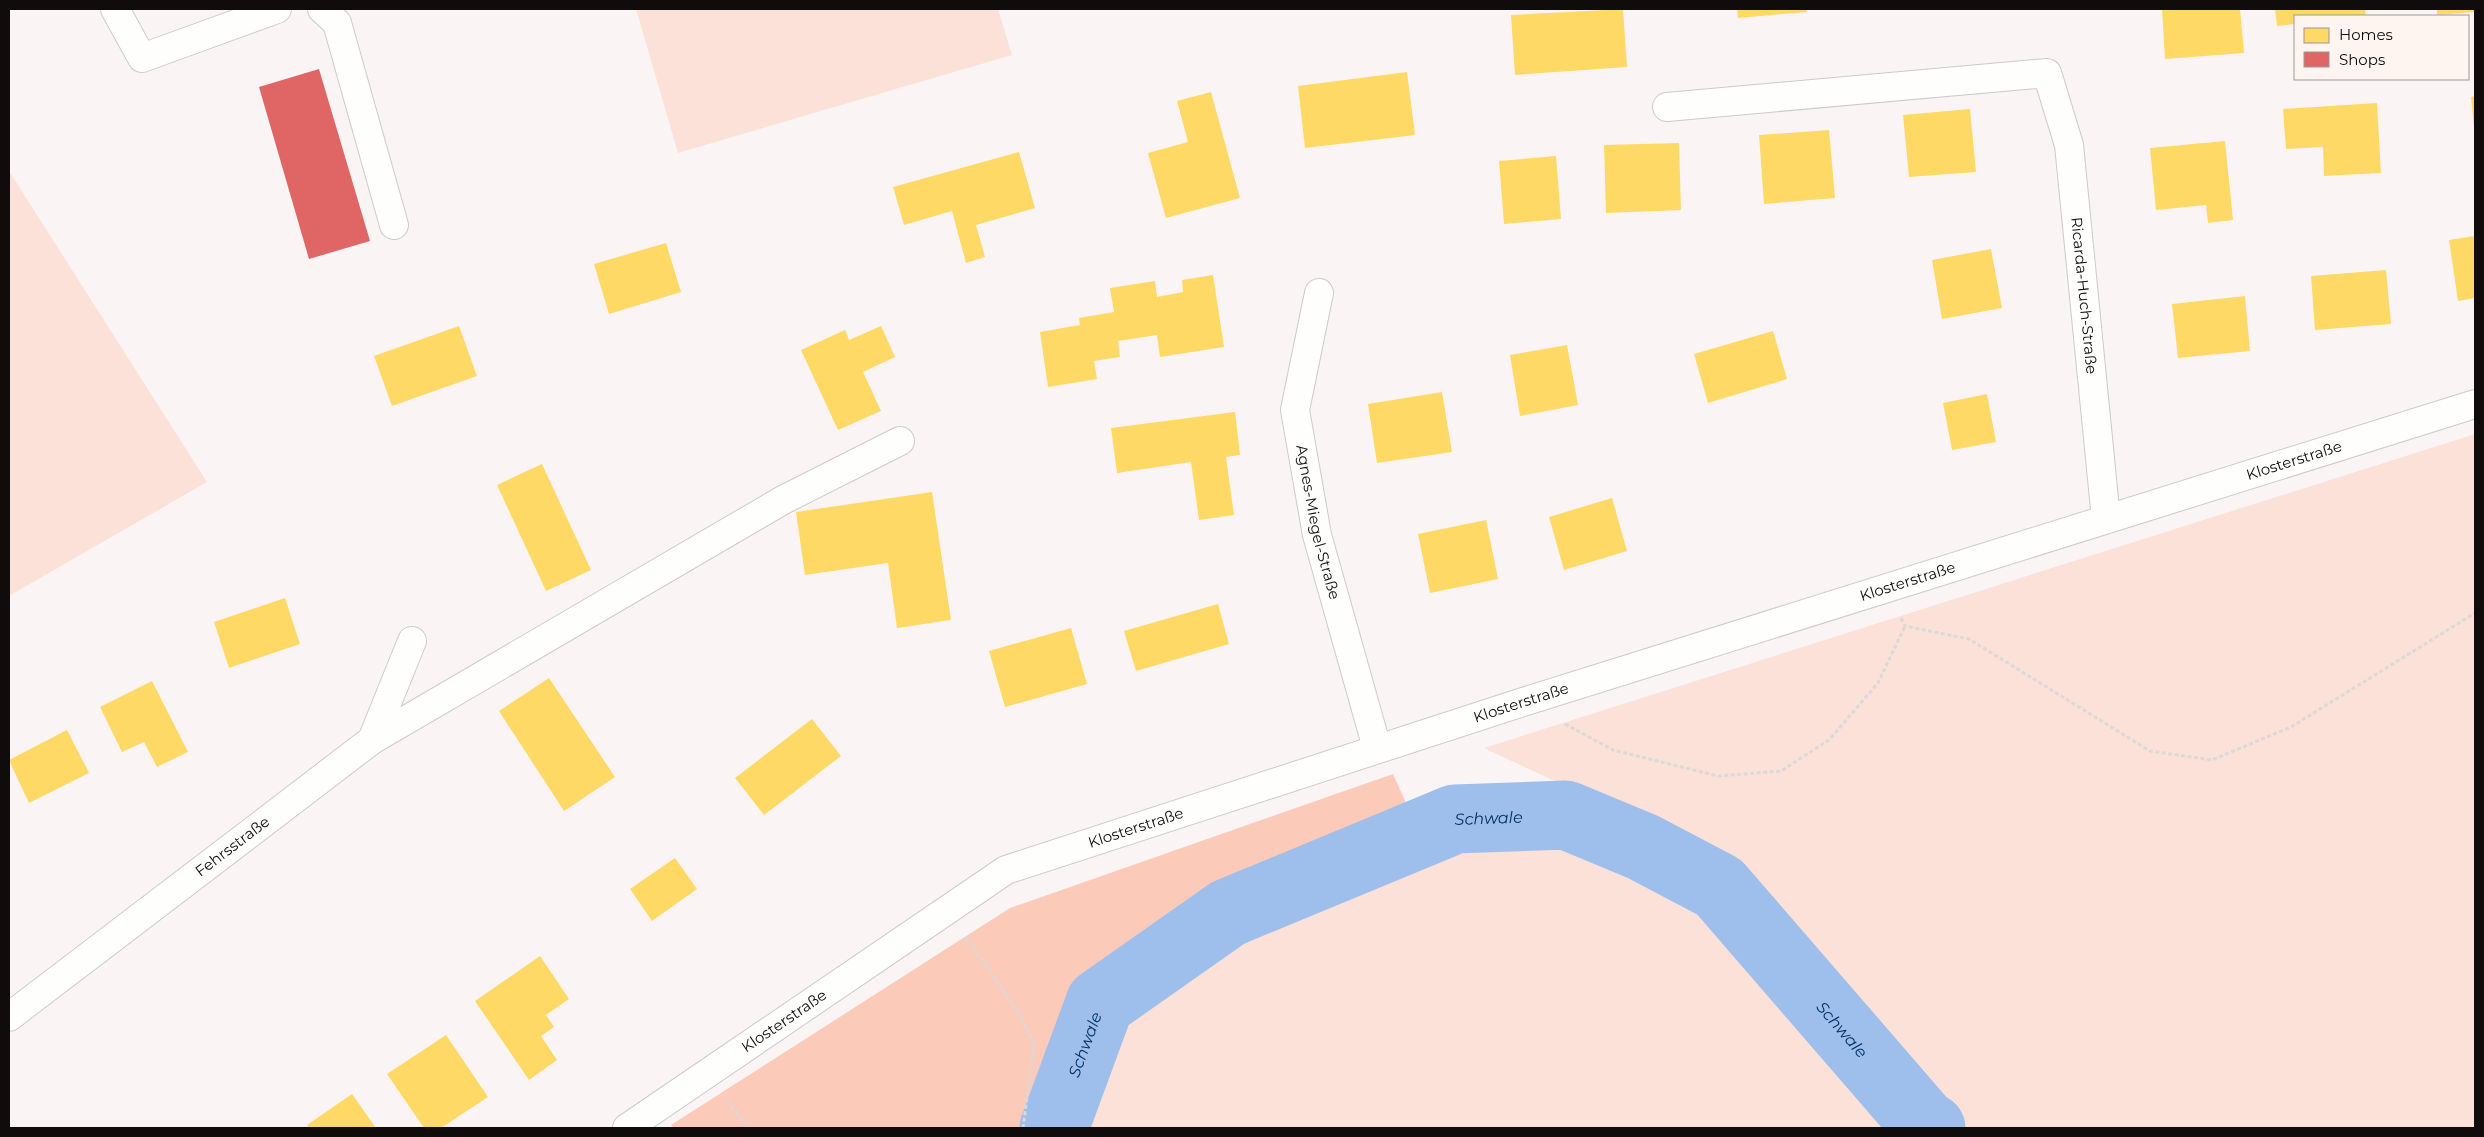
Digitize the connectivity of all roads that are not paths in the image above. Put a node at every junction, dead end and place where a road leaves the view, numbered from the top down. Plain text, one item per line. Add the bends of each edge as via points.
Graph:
1 (115, 9) edge
2 (277, 9) edge
3 (322, 9) edge
4 (1667, 107) dead end
5 (394, 224) dead end
6 (1320, 294) dead end
7 (2475, 404) edge
8 (900, 441) dead end
9 (2106, 519) junction
10 (412, 641) dead end
11 (372, 740) junction
12 (1377, 748) junction
13 (9, 1017) edge
14 (627, 1128) edge

1 - 2 street via 142,58
3 - 5 street via 337,24
4 - 9 street, Ricarda-Huch-Straße via 2047,73 2069,145
6 - 12 street, Agnes-Miegel-Straße via 1295,410 1317,535
7 - 9 street, Klosterstraße
8 - 11 street, Fehrsstraße via 783,500
9 - 12 street, Klosterstraße
10 - 11 street
11 - 13 street, Fehrsstraße
12 - 14 street, Klosterstraße via 1006,870

